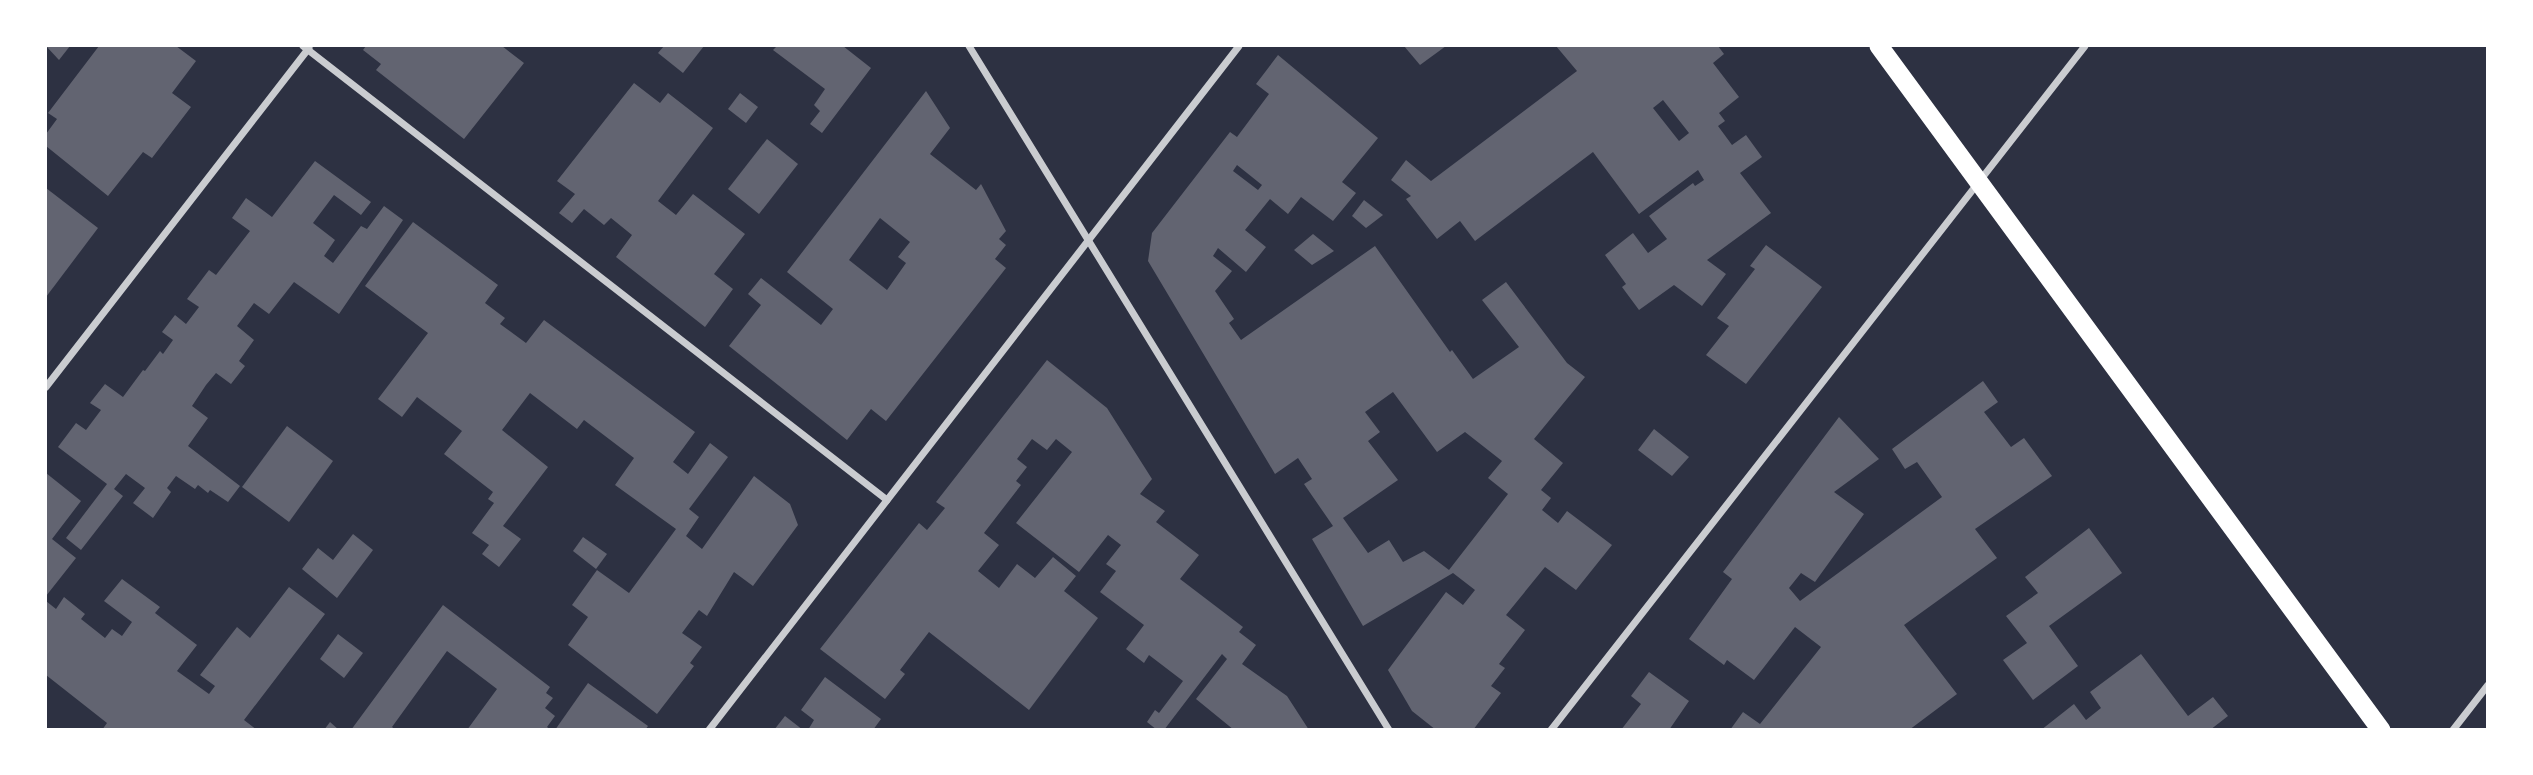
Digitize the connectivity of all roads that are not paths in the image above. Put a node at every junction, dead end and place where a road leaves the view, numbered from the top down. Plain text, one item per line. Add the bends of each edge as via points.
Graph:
1 (969, 46) edge
2 (1239, 46) edge
3 (1880, 46) edge
4 (2085, 46) edge
5 (307, 47) edge
6 (1981, 180) junction
7 (1088, 239) junction
8 (46, 387) edge
9 (887, 500) junction
10 (2487, 685) edge
11 (709, 730) edge
12 (1388, 730) edge
13 (1551, 730) edge
14 (2381, 730) edge
15 (2453, 730) edge

1 - 7 street
2 - 7 street
3 - 6 highway
4 - 6 street
5 - 8 street
5 - 9 street
6 - 13 street
6 - 14 highway
7 - 9 street
7 - 12 street
9 - 11 street
10 - 15 street

